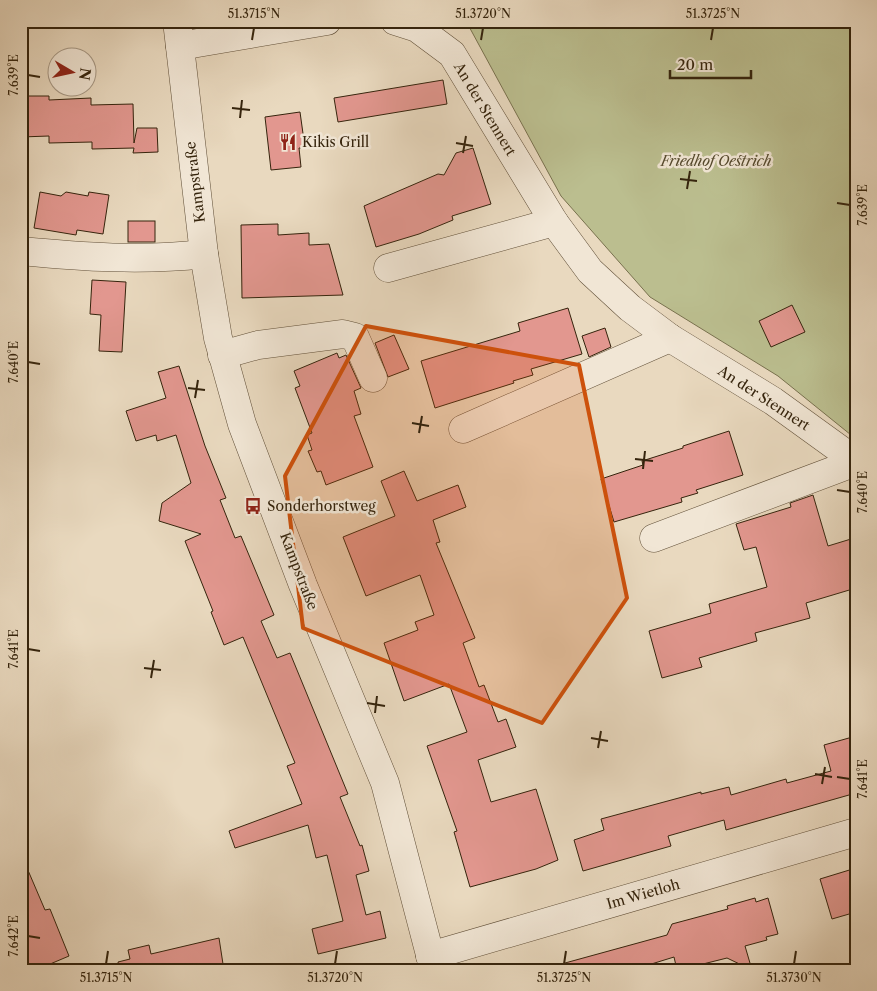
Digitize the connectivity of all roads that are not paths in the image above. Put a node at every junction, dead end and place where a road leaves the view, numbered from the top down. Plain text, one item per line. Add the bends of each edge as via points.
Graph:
1 (327, 21) edge
2 (411, 24) edge
3 (178, 33) edge
4 (554, 222) junction
5 (21, 251) edge
6 (204, 254) junction
7 (388, 268) dead end
8 (670, 338) junction
9 (222, 355) junction
10 (373, 378) dead end
11 (463, 429) dead end
12 (856, 461) edge
13 (654, 538) dead end
14 (856, 832) edge
15 (428, 965) edge

1 - 3 street
2 - 4 street, An der Stennert via 452,54
3 - 6 street, Kampstraße
4 - 7 street
4 - 8 street, An der Stennert via 590,271 630,308
5 - 6 street via 117,259
6 - 9 street, Kampstraße
8 - 11 street
8 - 12 street, An der Stennert via 773,401
9 - 10 street via 258,345 343,334 356,337
9 - 15 street, Kampstraße via 242,424 303,585 385,783
12 - 13 street, An der Stennert
14 - 15 street, Im Wietloh

